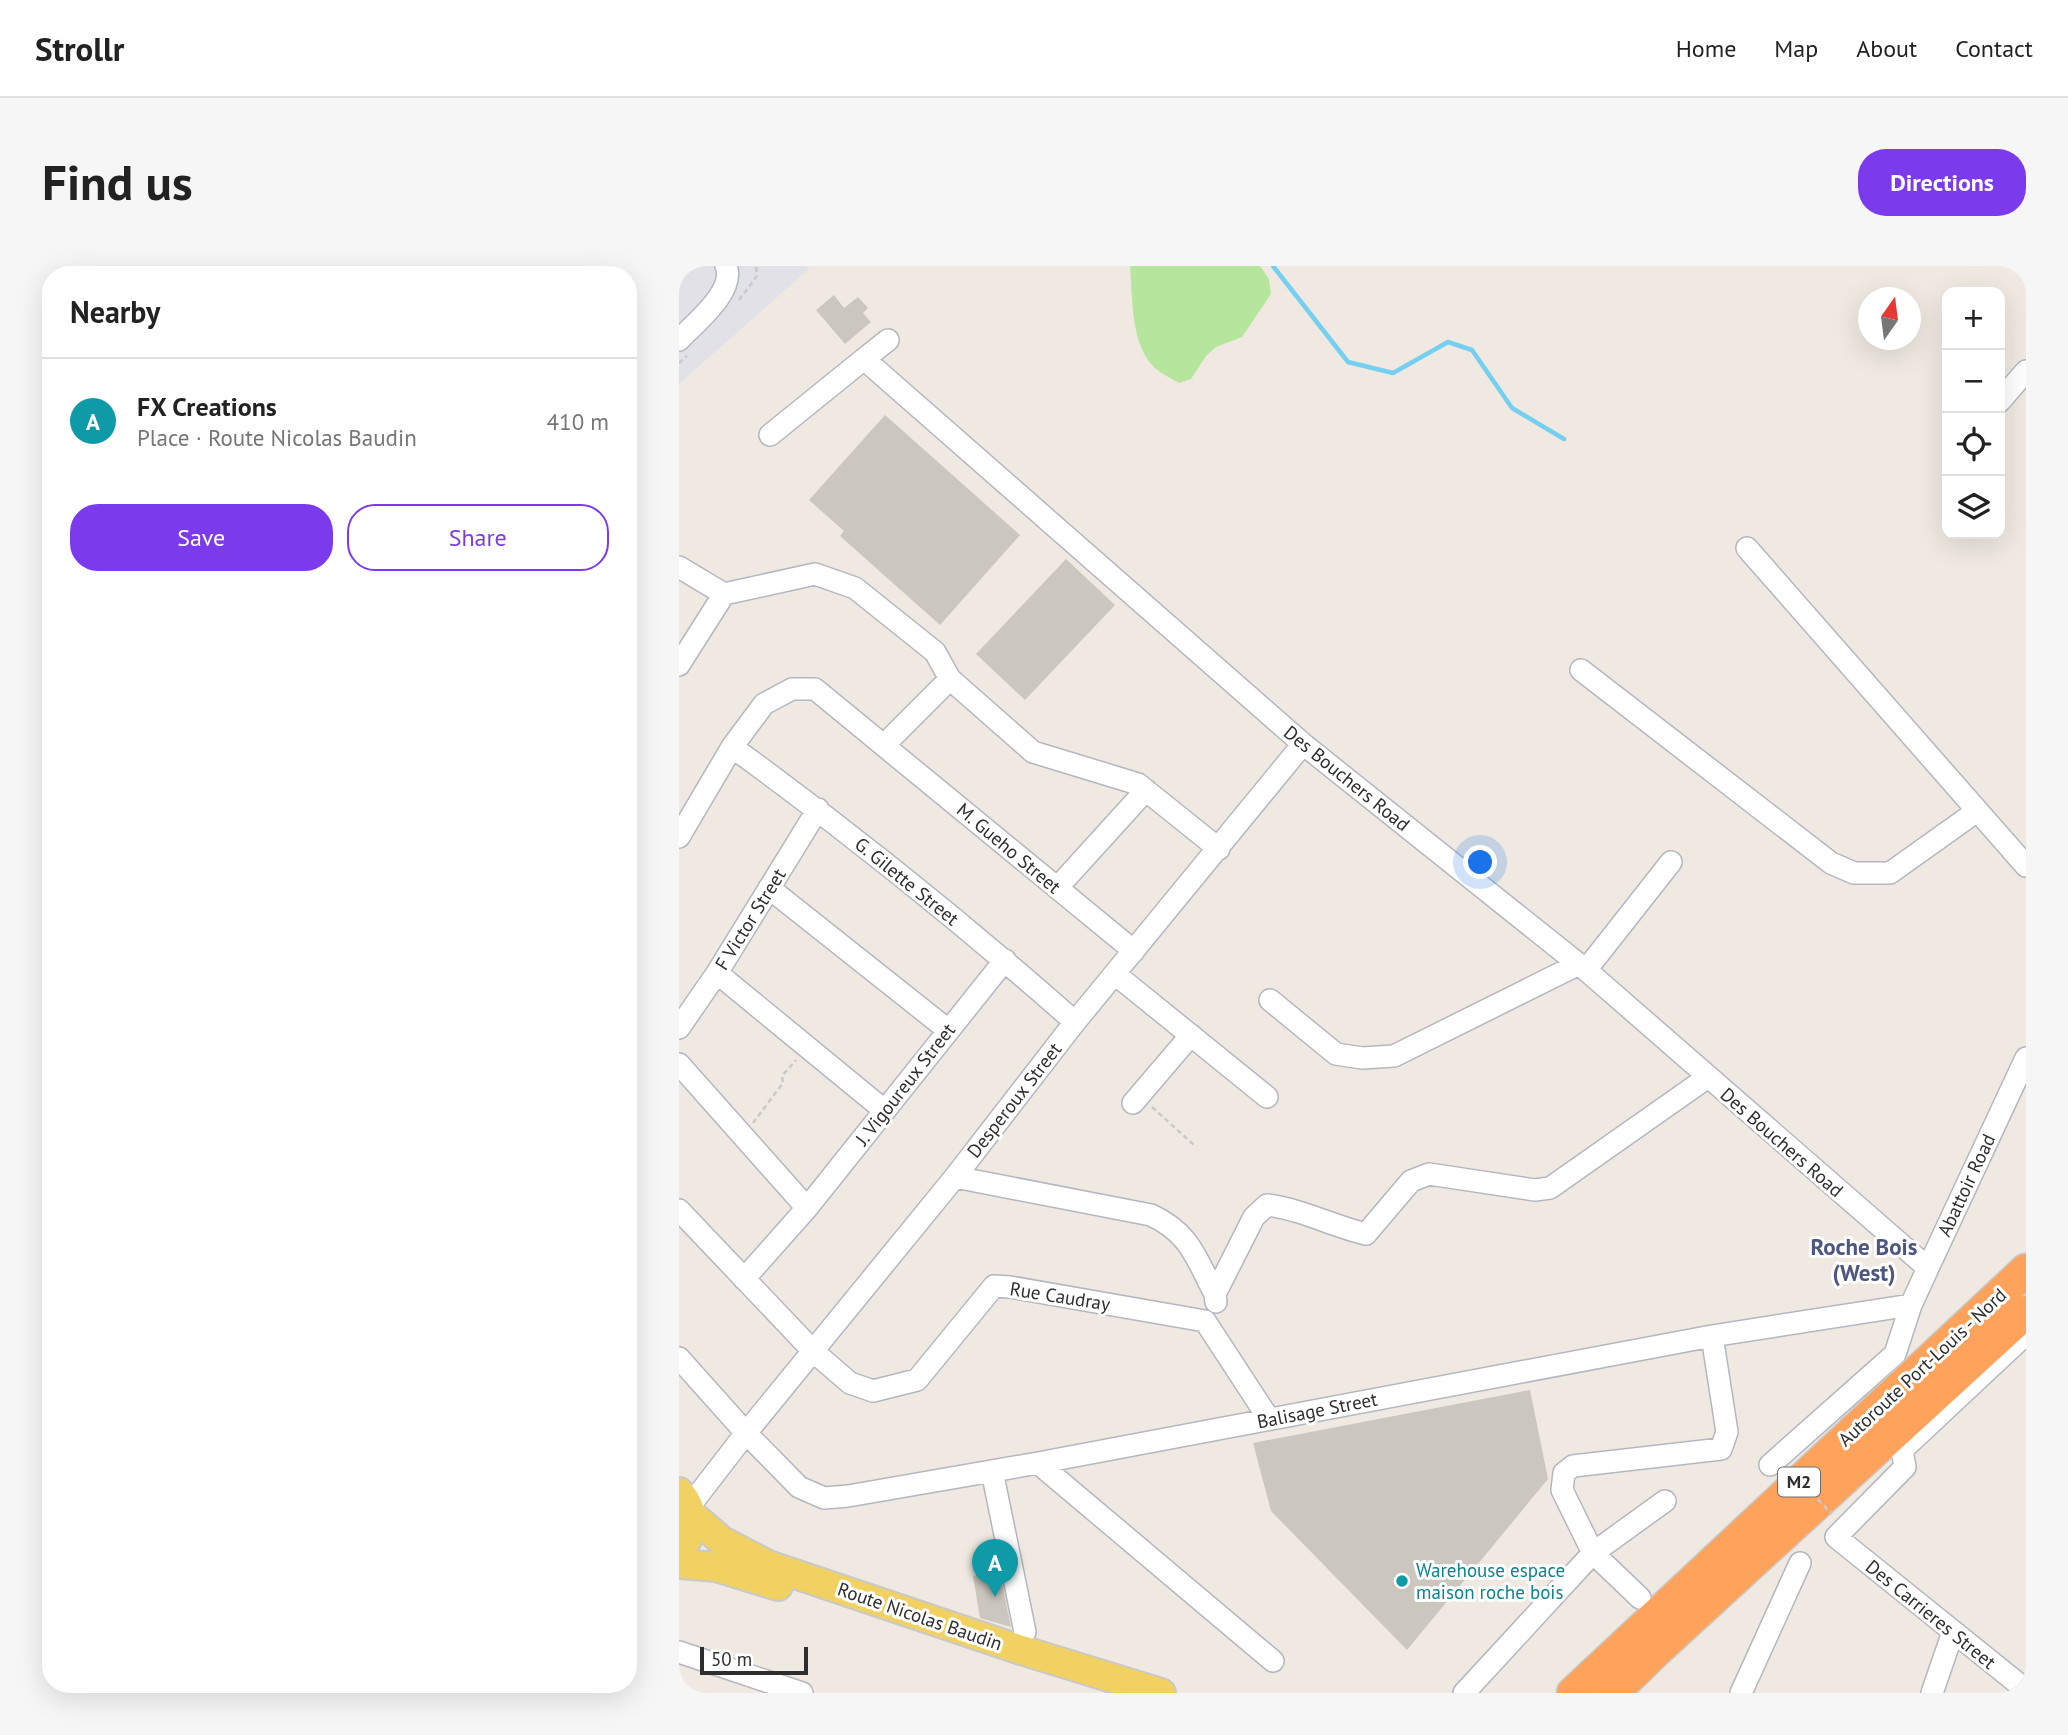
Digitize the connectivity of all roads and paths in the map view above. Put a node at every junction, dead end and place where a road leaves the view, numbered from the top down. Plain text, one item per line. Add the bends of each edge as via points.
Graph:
1 (726, 266) edge
2 (679, 340) edge
3 (888, 340) dead end
4 (864, 359) junction
5 (2026, 371) edge
6 (2005, 395) edge
7 (770, 435) dead end
8 (1747, 548) dead end
9 (679, 567) edge
10 (724, 594) junction
11 (679, 665) edge
12 (1581, 670) dead end
13 (950, 679) junction
14 (1303, 744) junction
15 (884, 745) junction
16 (732, 747) junction
17 (1146, 790) junction
18 (818, 809) junction
19 (1977, 811) junction
20 (682, 824) edge
21 (1219, 849) junction
22 (1671, 862) dead end
23 (2026, 866) edge
24 (769, 888) junction
25 (1057, 888) junction
26 (1134, 951) junction
27 (1005, 960) junction
28 (1582, 967) junction
29 (717, 973) junction
30 (1115, 974) junction
31 (1270, 1000) dead end
32 (1075, 1022) junction
33 (679, 1028) edge
34 (948, 1030) junction
35 (1191, 1035) junction
36 (807, 1047) junction
37 (2026, 1058) edge
38 (679, 1064) edge
39 (1708, 1077) junction
40 (1267, 1097) dead end
41 (1136, 1100) joint
42 (884, 1110) junction
43 (743, 1137) junction
44 (1194, 1145) dead end
45 (955, 1177) junction
46 (807, 1208) junction
47 (679, 1210) edge
48 (1928, 1268) junction
49 (2026, 1270) edge
50 (744, 1279) junction
51 (1216, 1294) junction
52 (1911, 1305) junction
53 (2026, 1312) edge
54 (1205, 1321) junction
55 (1712, 1336) junction
56 (2022, 1344) edge
57 (814, 1352) junction
58 (679, 1358) edge
59 (1269, 1419) junction
60 (746, 1433) junction
61 (1038, 1463) junction
62 (1770, 1465) dead end
63 (992, 1471) junction
64 (1794, 1475) dead end
65 (685, 1500) edge
66 (1665, 1501) dead end
67 (1832, 1514) dead end
68 (679, 1552) edge
69 (1593, 1553) junction
70 (1800, 1563) dead end
71 (679, 1564) edge
72 (1640, 1598) dead end
73 (1025, 1632) dead end
74 (1953, 1632) junction
75 (679, 1652) edge
76 (1273, 1661) dead end
77 (766, 1687) edge
78 (2026, 1690) edge
79 (1575, 1691) edge
80 (1616, 1691) edge
81 (802, 1693) edge
82 (1111, 1693) edge
83 (1161, 1693) edge
84 (1464, 1693) edge
85 (1741, 1693) edge
86 (1932, 1693) edge

1 - 2 street via 723,294
3 - 4 street
4 - 7 street
4 - 14 street, Des Bouchers Road
5 - 6 street
8 - 19 street
9 - 10 street
10 - 11 street
10 - 13 street via 815,574 855,588 935,652
12 - 19 street via 1831,863 1854,873 1890,873
13 - 15 street
13 - 17 street via 1033,752 1138,783
14 - 21 street, Desperoux Street
14 - 28 street, Des Bouchers Road
15 - 16 street, M. Gueho Street via 815,689 792,689 764,704
15 - 25 street, M. Gueho Street
16 - 18 street, G. Gilette Street
16 - 20 street
17 - 21 street
17 - 25 street
18 - 24 street, F Victor Street
18 - 27 street, G. Gilette Street
19 - 23 street
21 - 26 street, Desperoux Street
22 - 28 street
24 - 29 street, F Victor Street
24 - 34 street
25 - 26 street, M. Gueho Street
26 - 30 street, Desperoux Street
27 - 32 street, G. Gilette Street
27 - 34 street, J. Vigoureux Street
28 - 31 street via 1394,1056 1336,1054
28 - 39 street, Des Bouchers Road
29 - 33 street, F Victor Street
29 - 36 street
30 - 32 street, Desperoux Street
30 - 35 street
32 - 45 street, Desperoux Street
34 - 42 street, J. Vigoureux Street
35 - 40 street
35 - 41 street
36 - 42 street
36 - 43 path via 782,1076 783,1083
37 - 48 street, Abattoir Road
38 - 43 street
39 - 48 street, Des Bouchers Road
39 - 51 street via 1550,1188 1535,1190 1429,1174 1411,1181 1366,1234 1267,1205 1254,1217
41 - 44 path
42 - 46 street, J. Vigoureux Street
43 - 46 street
45 - 51 street via 1151,1215 1184,1237
45 - 57 street, Desperoux Street
46 - 50 street, J. Vigoureux Street
47 - 50 street
48 - 52 street, Abattoir Road
49 - 79 highway, Autoroute Port-Louis - Nord / M2
50 - 57 street
51 - 54 street via 1216,1306
52 - 55 street, Balisage Street
52 - 62 street, Abattoir Road via 1895,1354
53 - 80 highway, M2
54 - 57 street, Rue Caudray via 994,1286 917,1380 873,1391 850,1383
54 - 59 street
55 - 59 street, Balisage Street
55 - 69 street via 1727,1432 1721,1449 1573,1466 1564,1473 1562,1490
56 - 74 street, Des Carrieres Street via 1902,1450 1905,1467 1836,1537
57 - 60 street, Desperoux Street
58 - 60 street, Balisage Street
59 - 61 street, Balisage Street
60 - 63 street, Balisage Street via 799,1487 824,1498
60 - 65 street, Desperoux Street via 728,1458
61 - 63 street, Balisage Street
61 - 76 street
63 - 73 street
64 - 67 path, bridge
65 - 68 main road via 689,1538
65 - 83 main road, Route Nicolas Baudin via 722,1541 768,1565
66 - 69 street
69 - 72 street
69 - 84 street
70 - 85 street
71 - 82 main road, Route Nicolas Baudin via 716,1567
74 - 78 street, Des Carrieres Street
74 - 86 street
75 - 77 street
77 - 81 street

